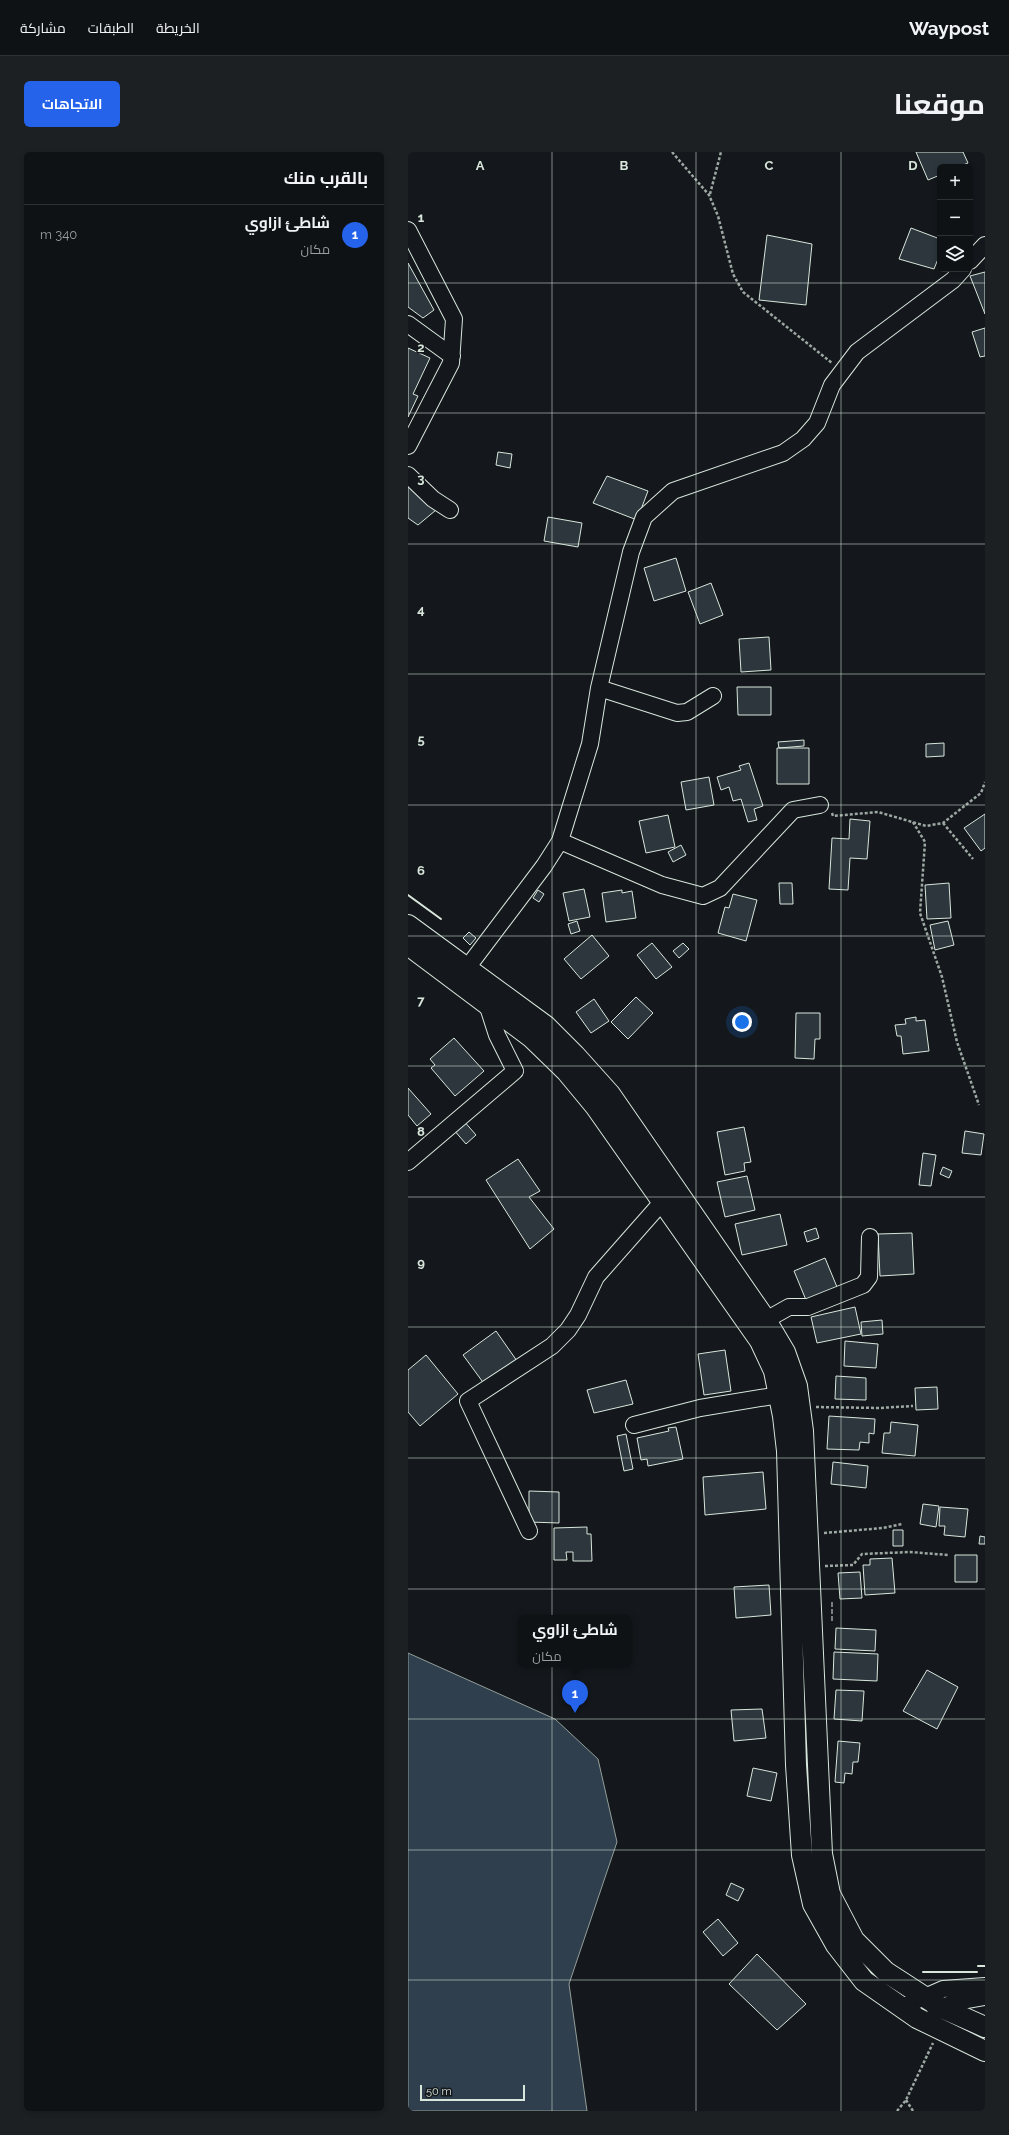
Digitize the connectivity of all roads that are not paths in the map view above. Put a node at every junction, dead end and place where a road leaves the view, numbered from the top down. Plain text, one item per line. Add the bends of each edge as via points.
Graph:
1 (408, 230) edge
2 (985, 245) edge
3 (973, 258) edge
4 (960, 272) edge
5 (408, 324) edge
6 (452, 356) junction
7 (408, 446) edge
8 (408, 475) edge
9 (450, 510) dead end
10 (599, 688) junction
11 (713, 696) dead end
12 (820, 805) road end
13 (560, 841) junction
14 (408, 924) edge
15 (408, 945) edge
16 (467, 968) junction
17 (488, 1007) junction
18 (408, 1162) edge
19 (663, 1201) junction
20 (870, 1237) dead end
21 (766, 1320) junction
22 (779, 1395) junction
23 (634, 1425) dead end
24 (529, 1531) dead end
25 (985, 1986) edge
26 (985, 1997) edge
27 (932, 2002) junction
28 (909, 2012) junction
29 (985, 2027) edge
30 (985, 2051) edge

1 - 6 street via 454,319
2 - 3 street
4 - 10 street via 857,352 832,385 817,423 803,439 783,453 673,491 644,517 631,552
5 - 6 street
6 - 7 street via 451,363
8 - 9 street via 433,499
10 - 11 street via 677,713 687,712
10 - 13 street via 590,744
12 - 13 street via 793,810 720,888 703,896 662,885
13 - 16 street
14 - 16 main road
15 - 17 main road
16 - 21 main road via 546,1026 610,1094
17 - 18 street via 496,1035 515,1071
17 - 19 main road via 532,1038 566,1071 595,1106
19 - 22 main road via 760,1340 774,1371
19 - 24 street via 596,1277 568,1330 552,1346 468,1401
20 - 21 street via 869,1277 863,1285 808,1307 789,1307
21 - 27 main road via 785,1352 797,1386 803,1431 822,1854 830,1894 854,1940 886,1972
22 - 23 street via 700,1408
22 - 28 main road via 787,1451 796,1765 802,1855 813,1904 836,1945 864,1981
25 - 27 street via 943,1989
26 - 27 street
27 - 28 street
27 - 29 main road
28 - 30 main road

